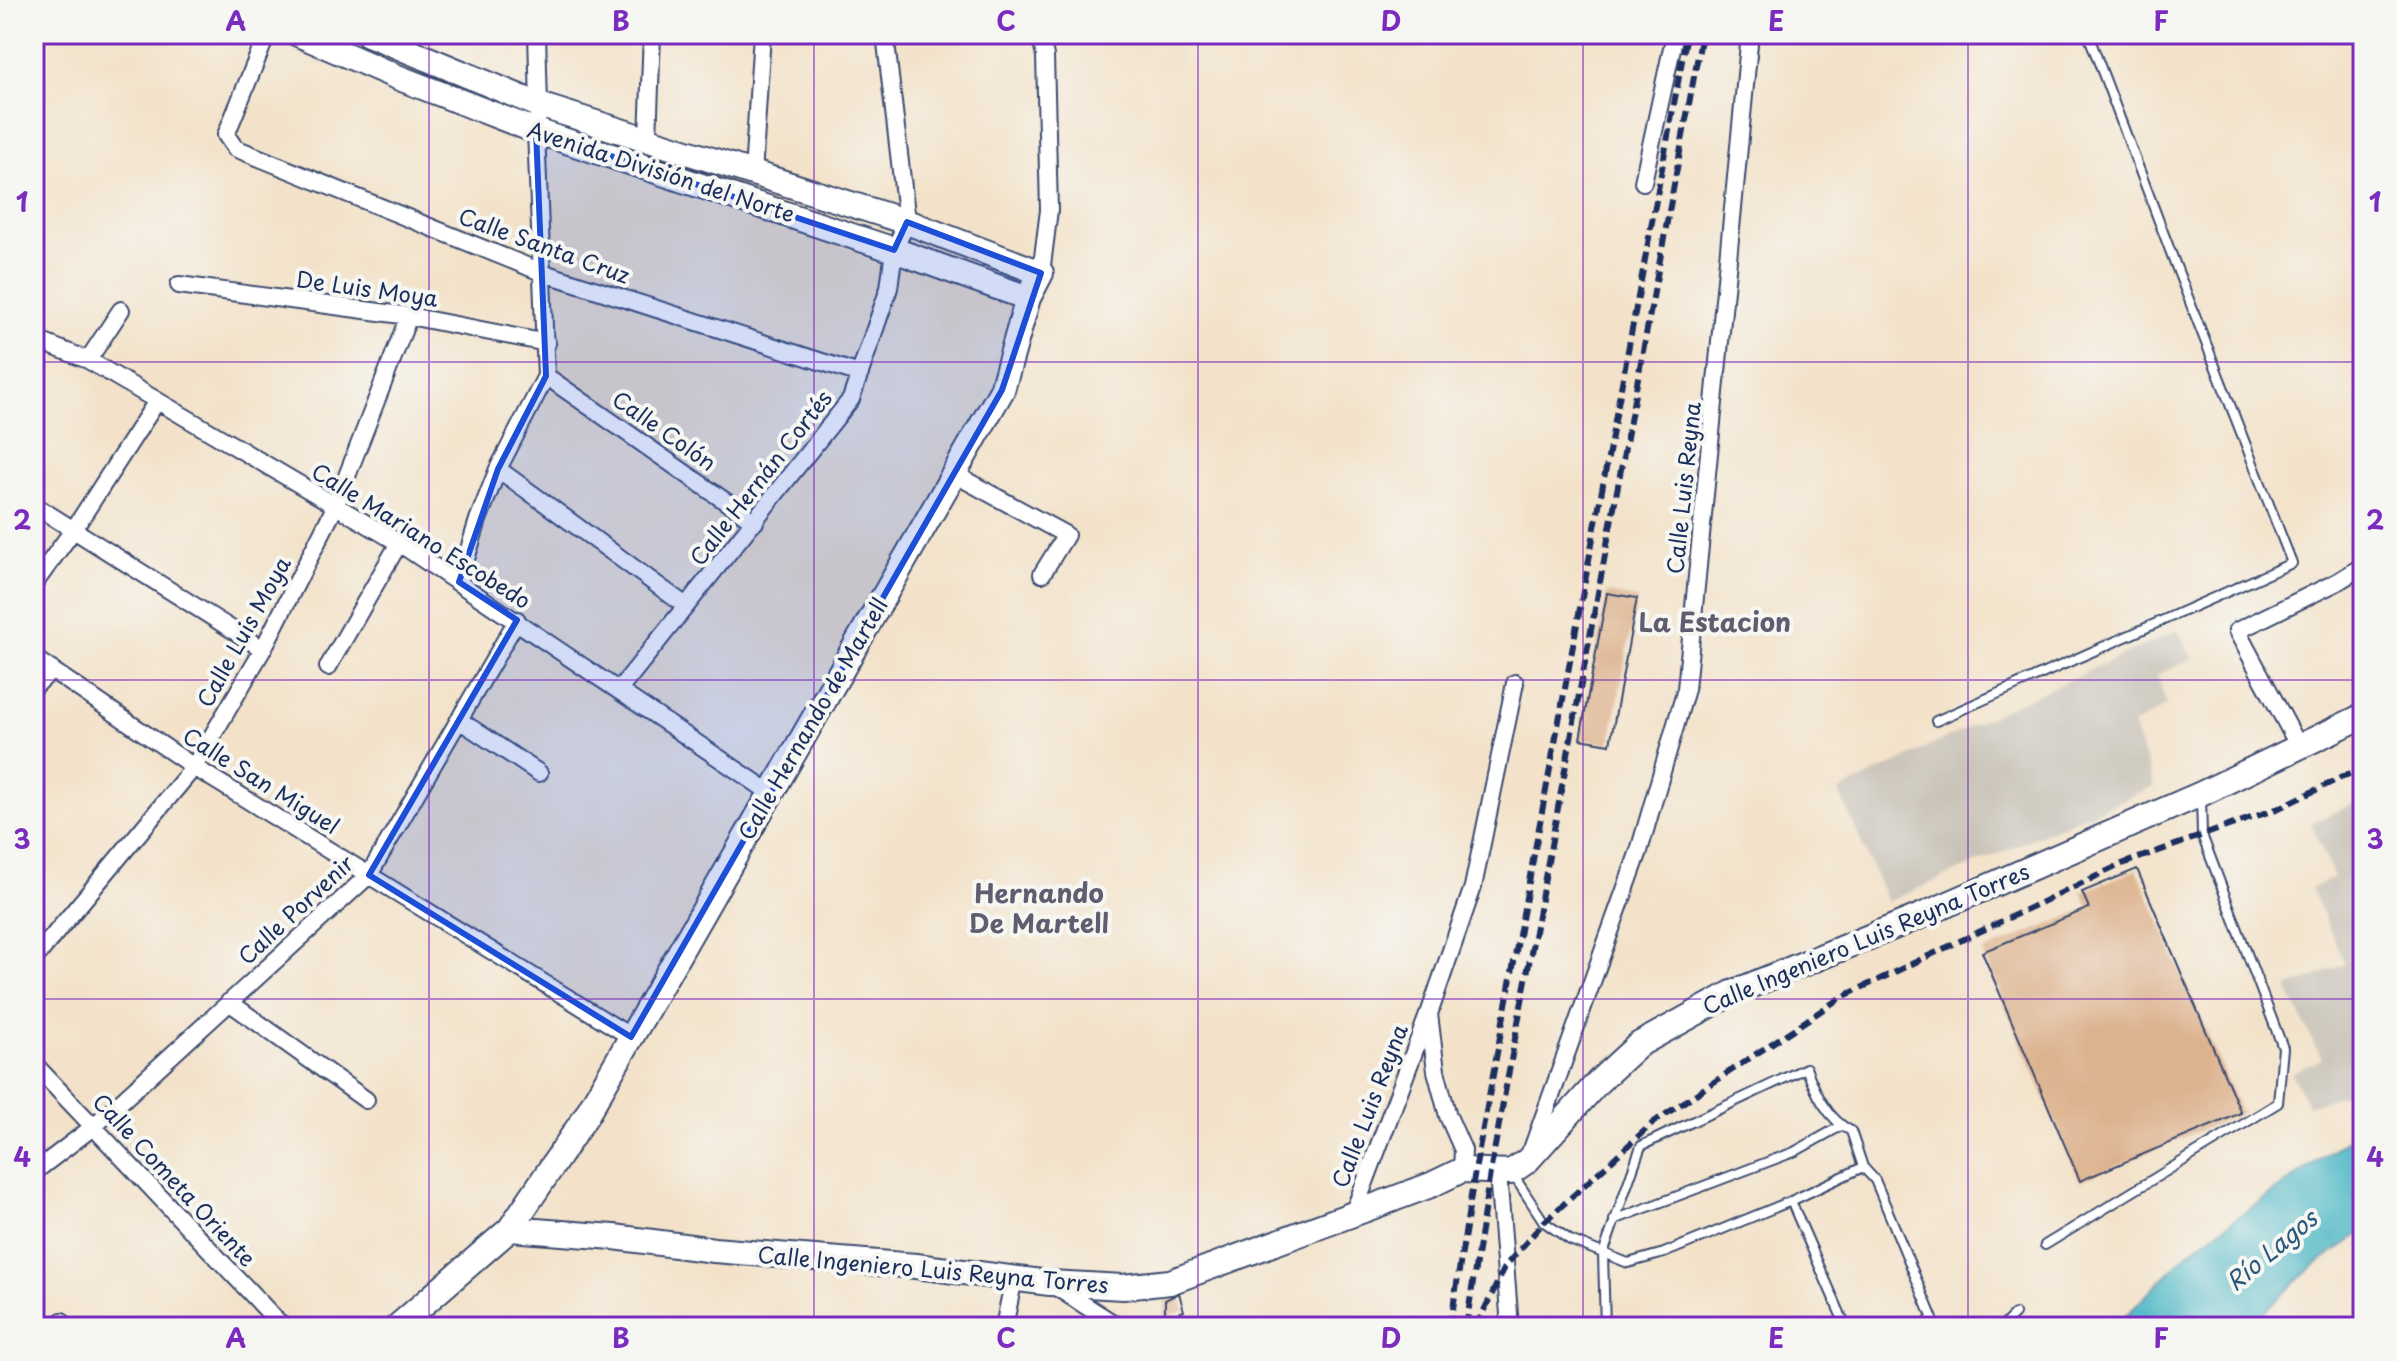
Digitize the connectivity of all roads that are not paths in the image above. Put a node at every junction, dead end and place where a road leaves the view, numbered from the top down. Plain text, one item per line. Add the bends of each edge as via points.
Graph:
1 (267, 34) edge
2 (298, 34) edge
3 (368, 34) edge
4 (537, 34) edge
5 (652, 34) edge
6 (762, 34) edge
7 (885, 34) edge
8 (1040, 34) edge
9 (1675, 34) edge
10 (1750, 34) edge
11 (2088, 34) edge
12 (539, 105) junction
13 (536, 131) junction
14 (648, 138) junction
15 (753, 174) junction
16 (1643, 182) dead end
17 (907, 222) junction
18 (894, 250) junction
19 (541, 272) junction
20 (1041, 273) junction
21 (179, 285) dead end
22 (1028, 298) junction
23 (121, 310) dead end
24 (409, 316) junction
25 (34, 339) edge
26 (547, 343) junction
27 (88, 360) junction
28 (860, 374) junction
29 (546, 376) junction
30 (157, 401) junction
31 (498, 469) junction
32 (954, 474) junction
33 (34, 505) edge
34 (335, 507) junction
35 (755, 522) junction
36 (74, 529) junction
37 (399, 543) junction
38 (2363, 566) edge
39 (1042, 574) dead end
40 (459, 582) junction
41 (34, 584) edge
42 (686, 606) junction
43 (517, 620) junction
44 (263, 649) junction
45 (34, 658) edge
46 (328, 667) dead end
47 (52, 670) junction
48 (1515, 683) dead end
49 (34, 687) edge
50 (619, 690) junction
51 (2363, 716) edge
52 (459, 720) junction
53 (1936, 721) dead end
54 (2298, 745) junction
55 (194, 767) junction
56 (539, 773) dead end
57 (771, 793) junction
58 (2201, 794) junction
59 (369, 875) junction
60 (34, 959) edge
61 (229, 1002) junction
62 (1429, 1014) junction
63 (631, 1037) junction
64 (34, 1064) edge
65 (366, 1100) dead end
66 (1841, 1126) junction
67 (93, 1127) junction
68 (1863, 1167) junction
69 (1512, 1169) junction
70 (1462, 1170) junction
71 (34, 1172) edge
72 (1791, 1201) junction
73 (1353, 1214) junction
74 (1614, 1220) junction
75 (510, 1229) junction
76 (2045, 1245) dead end
77 (1603, 1254) junction
78 (1014, 1278) junction
79 (1050, 1283) junction
80 (2015, 1314) dead end
81 (283, 1327) edge
82 (397, 1327) edge
83 (1004, 1327) edge
84 (1119, 1327) edge
85 (1510, 1327) edge
86 (1605, 1327) edge
87 (1846, 1327) edge
88 (1917, 1327) edge
89 (2002, 1327) edge

1 - 19 street, Calle Santa Cruz via 226,135 235,148
2 - 13 street, Avenida División del Norte
3 - 12 street, Avenida División del Norte
4 - 12 street
5 - 14 street
6 - 15 street
7 - 17 street
8 - 20 street, Calle Hernando de Martell via 1049,210
9 - 16 street
10 - 69 street, Calle Luis Reyna via 1686,689 1639,851
11 - 53 lane via 2292,563
12 - 13 street
12 - 14 street, Avenida División del Norte
13 - 18 street, Avenida División del Norte
13 - 19 street
14 - 15 street, Avenida División del Norte
15 - 17 street, Avenida División del Norte
17 - 18 street, Calle Hernán Cortés
17 - 20 street, Avenida División del Norte
18 - 22 street, Avenida División del Norte
18 - 28 street, Calle Hernán Cortés via 889,288
19 - 26 street
19 - 28 street, Calle Santa Cruz
20 - 22 street, Calle Hernando de Martell
21 - 24 street, De Luis Moya
22 - 32 street, Calle Hernando de Martell via 1002,390
23 - 27 street
24 - 26 street, De Luis Moya
24 - 34 street, Calle Luis Moya
25 - 27 street, Calle Mariano Escobedo
26 - 29 street
27 - 30 street, Calle Mariano Escobedo
28 - 35 street, Calle Hernán Cortés via 851,399
29 - 31 street
29 - 35 street, Calle Colón
30 - 34 street, Calle Mariano Escobedo
30 - 36 street
31 - 40 street
31 - 42 street
32 - 39 street via 1066,535
32 - 57 street, Calle Hernando de Martell
33 - 36 street
34 - 37 street, Calle Mariano Escobedo
34 - 44 street, Calle Luis Moya
35 - 42 street, Calle Hernán Cortés
36 - 41 street
36 - 44 street
37 - 40 street, Calle Mariano Escobedo
37 - 46 street
38 - 54 street via 2237,631
40 - 43 street, Calle Mariano Escobedo
42 - 50 street, Calle Hernán Cortés
43 - 50 street, Calle Mariano Escobedo
43 - 52 street, Calle Porvenir
44 - 55 street, Calle Luis Moya
45 - 47 street, Calle San Miguel
47 - 49 street
47 - 55 street, Calle San Miguel
48 - 62 street, Calle Luis Reyna via 1473,887
50 - 57 street, Calle Mariano Escobedo
51 - 54 street, Calle Ingeniero Luis Reyna Torres
52 - 56 street
52 - 59 street, Calle Porvenir
54 - 58 street, Calle Ingeniero Luis Reyna Torres
55 - 59 street, Calle San Miguel
55 - 60 street, Calle Luis Moya
57 - 63 street, Calle Hernando de Martell
58 - 69 street, Calle Ingeniero Luis Reyna Torres via 1732,993 1638,1045
58 - 76 lane via 2202,835 2283,1048 2278,1103
59 - 61 street, Calle Porvenir
59 - 63 street, Calle San Miguel
61 - 65 street
61 - 67 street, Calle Porvenir
62 - 70 street, Calle Luis Reyna via 1436,1071 1463,1150
62 - 73 street, Calle Luis Reyna
63 - 75 street, Calle Hernando de Martell via 586,1116
64 - 67 street, Calle Cometa Oriente
66 - 68 lane via 1851,1131
66 - 74 lane via 1794,1152
66 - 74 lane via 1816,1095 1806,1068 1641,1146
67 - 71 street, Calle Porvenir
67 - 81 street, Calle Cometa Oriente
68 - 72 lane
68 - 88 lane via 1875,1180 1933,1319
69 - 70 street, Calle Ingeniero Luis Reyna Torres
69 - 77 lane via 1544,1222
69 - 85 street, Calle Luis Reyna
70 - 73 street, Calle Ingeniero Luis Reyna Torres
72 - 77 lane via 1664,1253 1628,1263
72 - 87 lane
73 - 79 street, Calle Ingeniero Luis Reyna Torres via 1170,1282 1123,1287
74 - 77 lane
75 - 78 street, Calle Ingeniero Luis Reyna Torres
75 - 82 street, Calle Hernando de Martell
77 - 86 lane
78 - 79 street, Calle Ingeniero Luis Reyna Torres
78 - 83 street
79 - 84 street
80 - 89 lane

